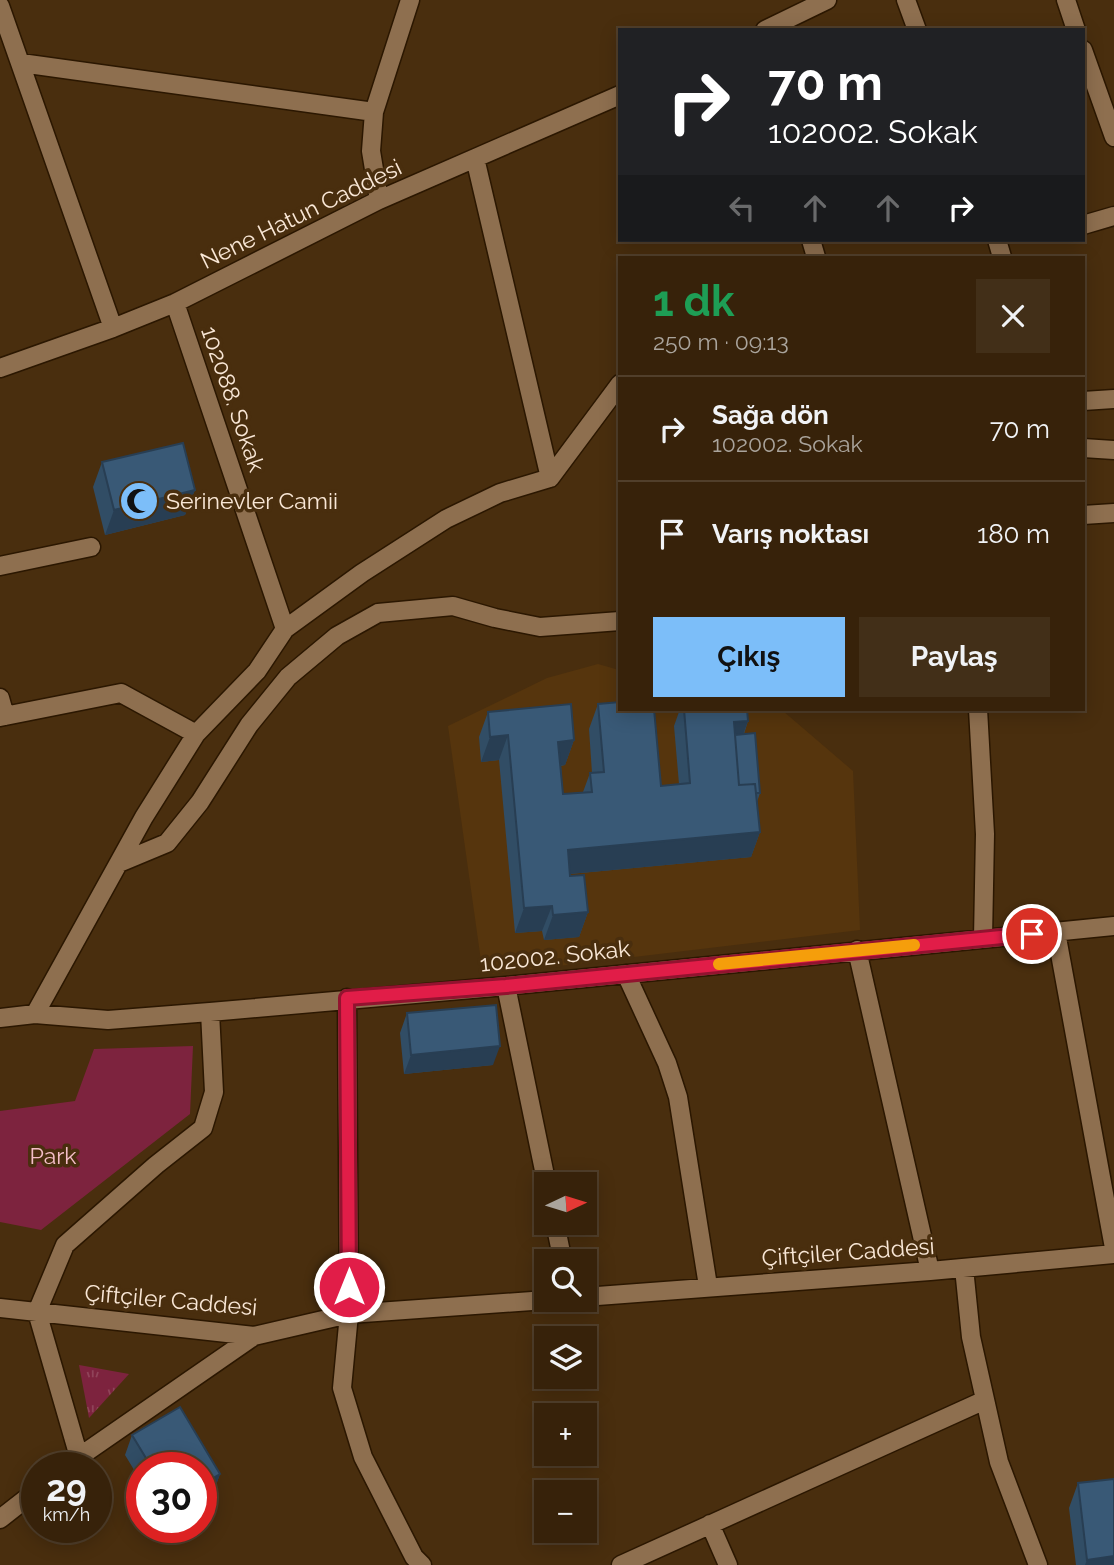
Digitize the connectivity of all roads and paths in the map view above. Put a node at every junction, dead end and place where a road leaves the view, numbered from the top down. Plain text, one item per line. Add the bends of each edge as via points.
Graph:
1 (401, 0) edge
2 (410, 0) edge
3 (827, 0) edge
4 (906, 0) edge
5 (1066, 0) edge
6 (0, 6) edge
7 (769, 28) edge
8 (916, 28) edge
9 (1075, 28) edge
10 (1085, 56) edge
11 (21, 63) junction
12 (618, 96) edge
13 (374, 112) junction
14 (1114, 137) edge
15 (475, 158) junction
16 (379, 200) junction
17 (1114, 216) edge
18 (1085, 224) edge
19 (175, 303) junction
20 (113, 328) junction
21 (0, 368) edge
22 (618, 387) edge
23 (1114, 399) edge
24 (1085, 401) edge
25 (1085, 448) edge
26 (1114, 450) edge
27 (551, 478) junction
28 (1114, 513) edge
29 (1085, 515) edge
30 (91, 547) dead end
31 (0, 566) edge
32 (618, 621) edge
33 (285, 629) junction
34 (0, 698) edge
35 (978, 711) edge
36 (2, 717) edge
37 (196, 734) junction
38 (119, 863) junction
39 (1114, 926) edge
40 (1056, 932) junction
41 (983, 938) junction
42 (858, 950) junction
43 (626, 974) junction
44 (506, 986) junction
45 (347, 998) junction
46 (210, 1012) junction
47 (35, 1014) junction
48 (0, 1018) edge
49 (544, 1172) edge
50 (1114, 1248) edge
51 (1114, 1254) edge
52 (964, 1268) junction
53 (930, 1271) junction
54 (708, 1286) junction
55 (597, 1296) edge
56 (534, 1301) edge
57 (0, 1308) edge
58 (37, 1312) junction
59 (349, 1314) junction
60 (254, 1336) junction
61 (985, 1400) junction
62 (69, 1452) edge
63 (88, 1452) edge
64 (21, 1502) edge
65 (0, 1518) edge
66 (710, 1524) junction
67 (422, 1565) edge
68 (621, 1565) edge
69 (728, 1565) edge
70 (1038, 1565) edge

1 - 2 street
2 - 13 street
3 - 7 street
4 - 8 street
5 - 9 street
6 - 11 street
10 - 14 street
11 - 13 street
11 - 20 street
12 - 15 street, Nene Hatun Caddesi
13 - 16 street via 372,151
15 - 16 street, Nene Hatun Caddesi
15 - 27 street
16 - 19 street, Nene Hatun Caddesi
17 - 18 street
19 - 20 street, Nene Hatun Caddesi
19 - 33 street, 102088. Sokak
20 - 21 street, Nene Hatun Caddesi
22 - 27 street
23 - 24 street
25 - 26 street
27 - 33 street via 500,494 446,519
28 - 29 street
30 - 31 street
32 - 38 street via 540,627 453,606 378,613 337,636 288,677 167,844
33 - 37 street via 257,671
34 - 36 street
35 - 41 street via 985,834
36 - 37 street via 121,693
37 - 38 street
38 - 47 street
39 - 40 street, 102002. Sokak
40 - 41 street, 102002. Sokak
40 - 50 street
41 - 42 street, 102002. Sokak
42 - 43 street, 102002. Sokak
42 - 53 street
43 - 44 street, 102002. Sokak
43 - 54 street via 678,1097
44 - 45 street, 102002. Sokak
44 - 49 street
45 - 46 street, 102002. Sokak
45 - 59 street
46 - 47 street, 102002. Sokak via 108,1020
46 - 58 street via 214,1091 203,1128 65,1245
47 - 48 street, 102002. Sokak
51 - 52 street, Çiftçiler Caddesi
52 - 53 street, Çiftçiler Caddesi
52 - 61 street via 971,1337
53 - 54 street, Çiftçiler Caddesi
54 - 55 street, Çiftçiler Caddesi
56 - 59 street, Çiftçiler Caddesi
57 - 58 street, Çiftçiler Caddesi
58 - 60 street, Çiftçiler Caddesi
58 - 62 street
59 - 60 street, Çiftçiler Caddesi
59 - 67 street via 342,1388 363,1457
60 - 63 street
61 - 66 street
61 - 70 street via 999,1462
64 - 65 street
66 - 68 street
66 - 69 street

